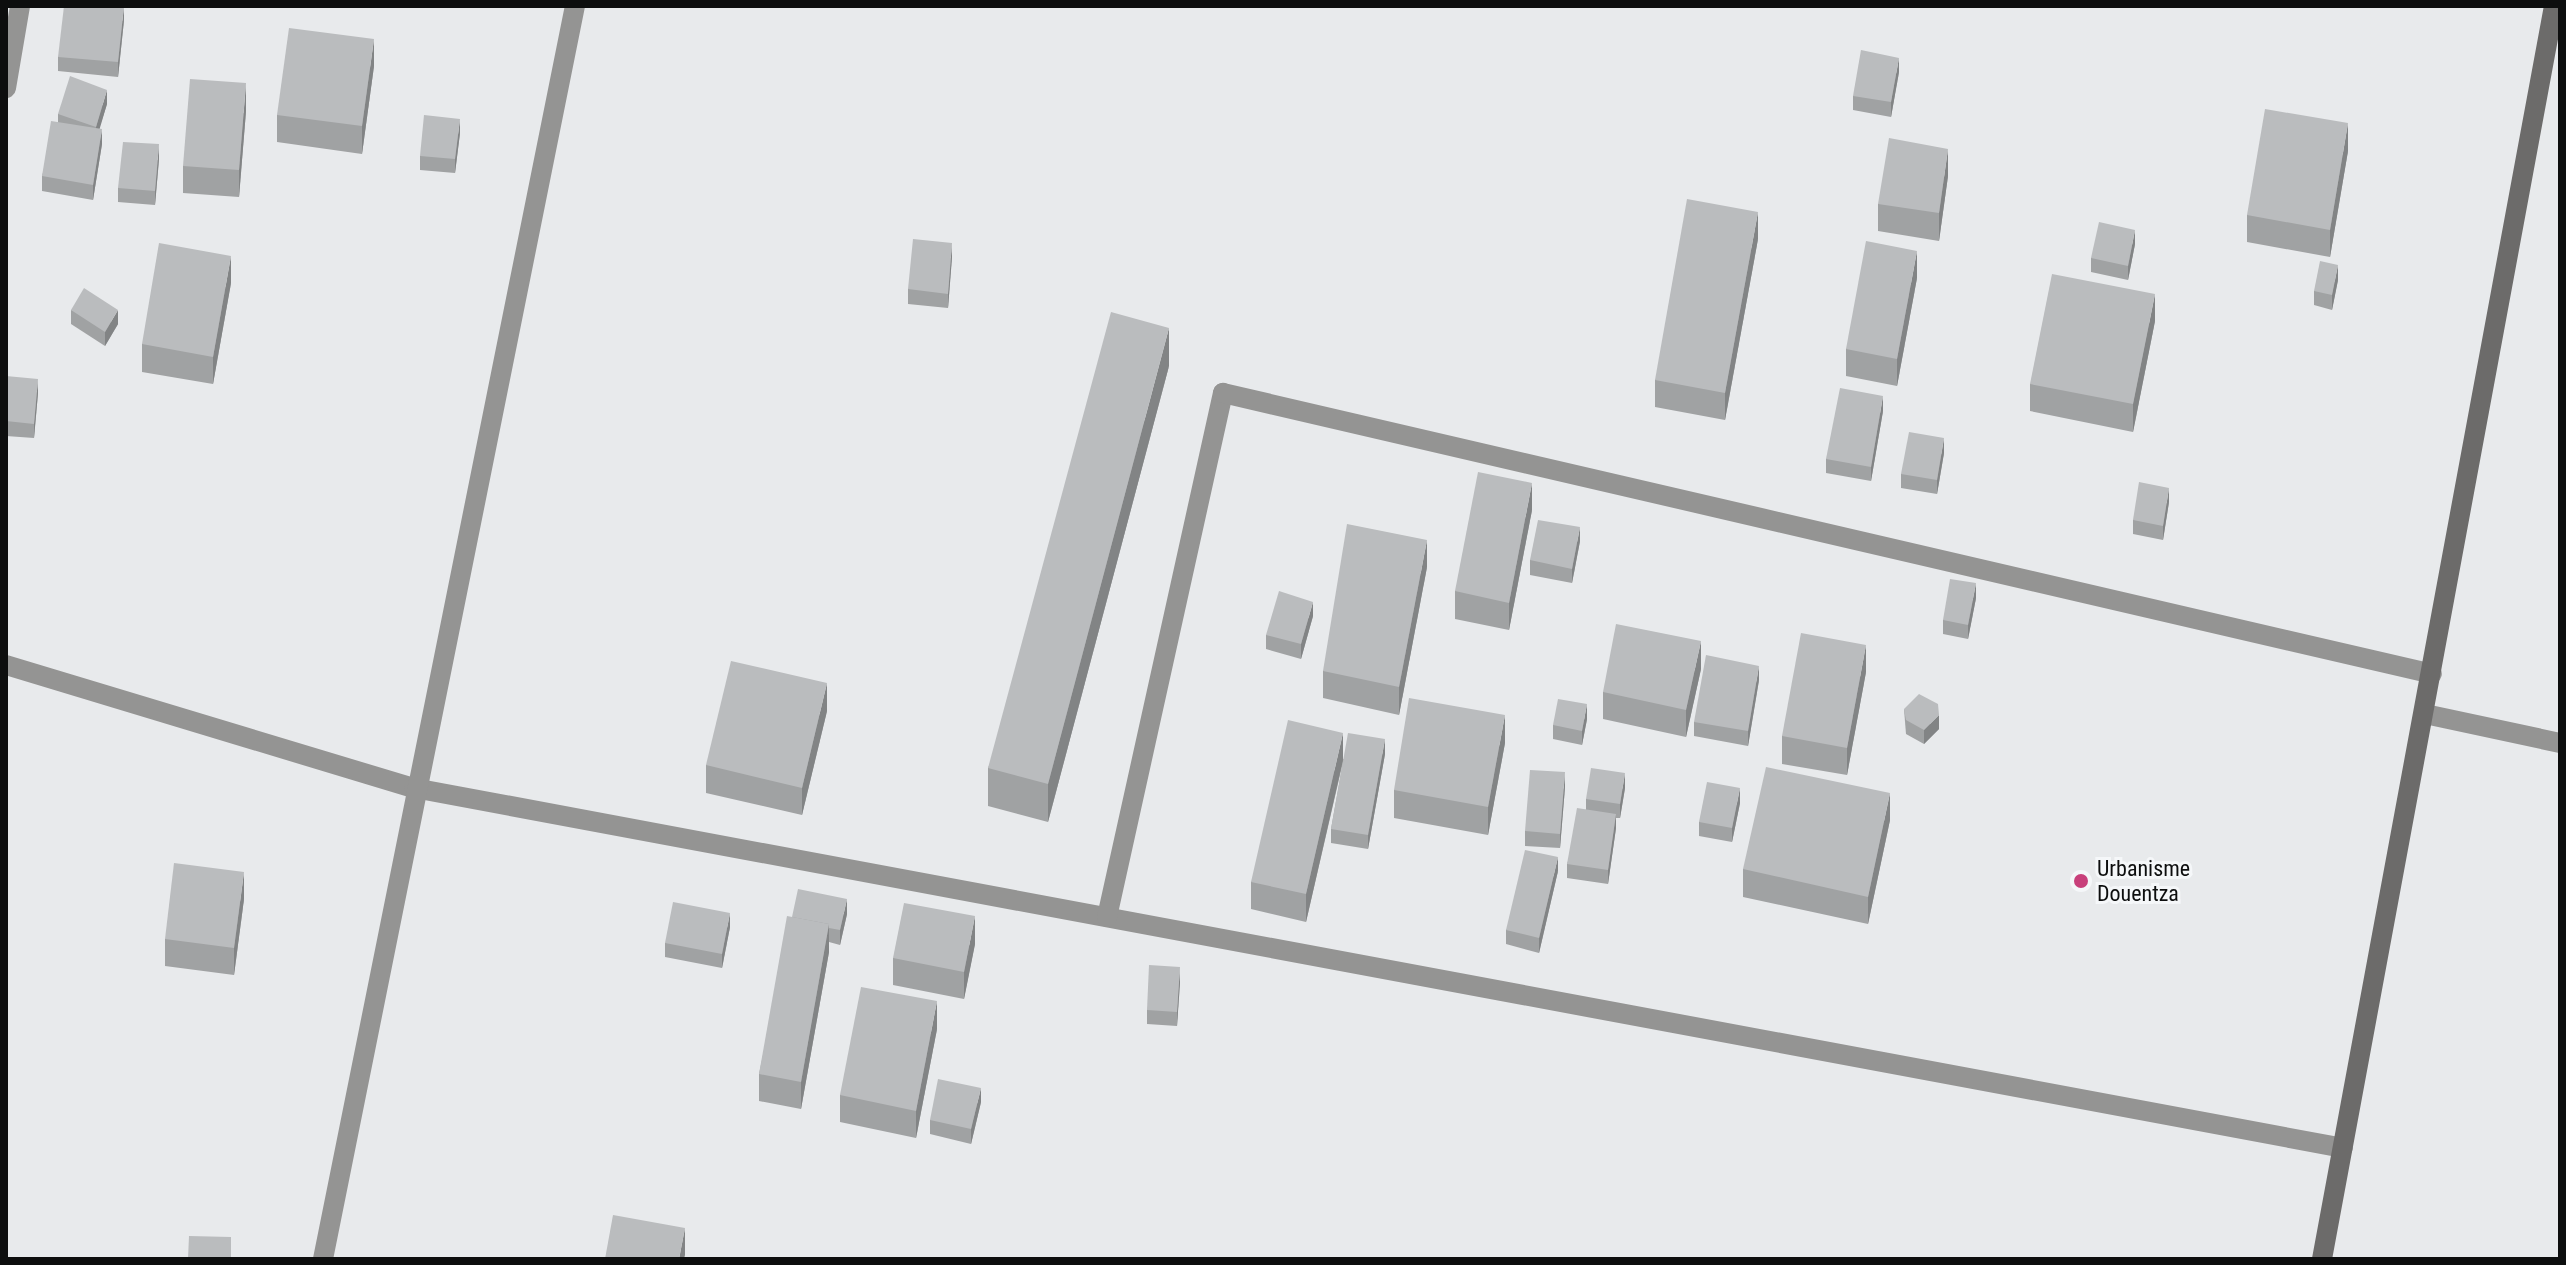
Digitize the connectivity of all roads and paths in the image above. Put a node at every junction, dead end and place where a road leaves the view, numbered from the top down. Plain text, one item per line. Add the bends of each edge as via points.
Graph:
1 (20, 6) edge
2 (575, 6) edge
3 (2554, 6) edge
4 (6, 88) edge
5 (6, 665) edge
6 (2432, 674) junction
7 (2425, 714) junction
8 (2560, 743) edge
9 (414, 788) junction
10 (1107, 917) junction
11 (2343, 1148) junction
12 (323, 1259) edge
13 (2322, 1259) edge

1 - 4 street
2 - 9 street
3 - 6 main road
5 - 9 street
6 - 7 main road
6 - 10 street via 1223,393
7 - 8 street
7 - 11 main road
9 - 10 street
9 - 12 street
10 - 11 street
11 - 13 main road

